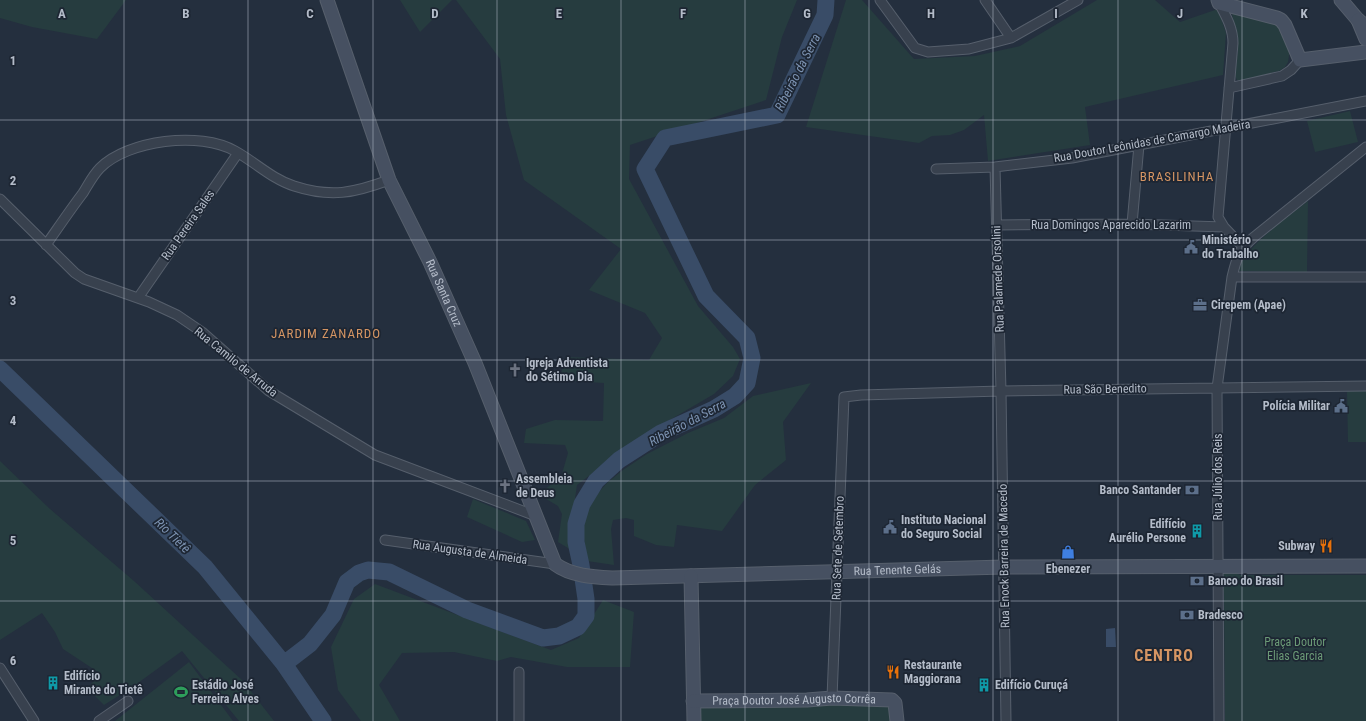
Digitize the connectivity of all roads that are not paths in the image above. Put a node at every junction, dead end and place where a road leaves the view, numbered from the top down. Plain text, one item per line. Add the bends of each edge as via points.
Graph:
1 (327, 0) edge
2 (880, 0) edge
3 (985, 0) edge
4 (1078, 0) edge
5 (1219, 1) edge
6 (1343, 1) edge
7 (1362, 23) edge
8 (1011, 38) junction
9 (1366, 39) edge
10 (1366, 52) edge
11 (1300, 60) junction
12 (1229, 88) junction
13 (1366, 101) edge
14 (1226, 128) junction
15 (1139, 145) junction
16 (1366, 147) edge
17 (238, 153) junction
18 (995, 167) junction
19 (936, 169) dead end
20 (388, 180) junction
21 (0, 199) edge
22 (1132, 224) junction
23 (997, 225) junction
24 (1224, 227) junction
25 (46, 245) junction
26 (1243, 247) junction
27 (1232, 277) junction
28 (1366, 277) edge
29 (138, 298) junction
30 (1366, 386) edge
31 (1217, 388) junction
32 (1001, 391) junction
33 (844, 397) joint
34 (536, 516) junction
35 (385, 540) dead end
36 (555, 564) junction
37 (1366, 566) edge
38 (1004, 567) junction
39 (1218, 567) junction
40 (837, 572) junction
41 (691, 576) junction
42 (0, 668) edge
43 (519, 672) dead end
44 (832, 698) junction
45 (128, 701) dead end
46 (693, 701) junction
47 (34, 721) edge
48 (99, 721) edge
49 (519, 721) edge
50 (694, 721) edge
51 (897, 721) edge
52 (1006, 721) edge
53 (1219, 721) edge

1 - 20 street, Rua Santa Cruz
2 - 8 street via 915,48 928,52 969,49
3 - 8 street
4 - 8 street
5 - 11 street via 1281,20
5 - 12 street via 1233,35
6 - 7 street
7 - 9 street
10 - 11 street
11 - 12 street via 1282,76
12 - 14 street
13 - 14 street, Rua Doutor Leônidas de Camargo Madeira
14 - 15 street, Rua Doutor Leônidas de Camargo Madeira
14 - 24 street via 1218,209 1218,217
15 - 18 street, Rua Doutor Leônidas de Camargo Madeira via 1072,158
15 - 22 street
16 - 26 street
17 - 20 street via 277,179 315,191 341,193 364,189
17 - 25 street via 214,143 189,139 126,151 100,168
17 - 29 street, Rua Pereira Sales
18 - 19 street, Rua Doutor Leônidas de Camargo Madeira
18 - 23 street, Rua Palamede Orsolini
20 - 34 street, Rua Santa Cruz via 430,262 475,362
21 - 25 street, Rua Camilo de Arruda
22 - 23 street, Rua Domingos Aparecido Lazarim
22 - 24 street, Rua Domingos Aparecido Lazarim
23 - 32 street, Rua Palamede Orsolini
24 - 26 street
25 - 29 street, Rua Camilo de Arruda via 84,279
26 - 27 street, Rua Júlio dos Reis via 1236,260
27 - 28 street
27 - 31 street, Rua Júlio dos Reis
29 - 34 street, Rua Camilo de Arruda via 177,315 202,332 270,391 375,455
30 - 31 street, Rua São Benedito
31 - 32 street, Rua São Benedito
31 - 39 street, Rua Júlio dos Reis
32 - 33 street, Rua São Benedito
32 - 38 street, Rua Enock Barreira de Macedo
33 - 40 street, Rua Sete de Setembro
34 - 36 street, Rua Santa Cruz
35 - 36 street, Rua Augusta de Almeida
36 - 41 street, Rua Tenente Gelás via 594,577
37 - 39 street
38 - 39 street, Rua Tenente Gelás
38 - 40 street, Rua Tenente Gelás
38 - 52 street, Rua Enock Barreira de Macedo
39 - 53 street
40 - 41 street, Rua Tenente Gelás
40 - 44 street, Rua Sete de Setembro
41 - 46 street
42 - 47 street
43 - 49 street
44 - 46 street, Praça Doutor José Augusto Corrêa
44 - 51 street, Praça Doutor José Augusto Corrêa via 892,700 895,703
45 - 48 street
46 - 50 street

